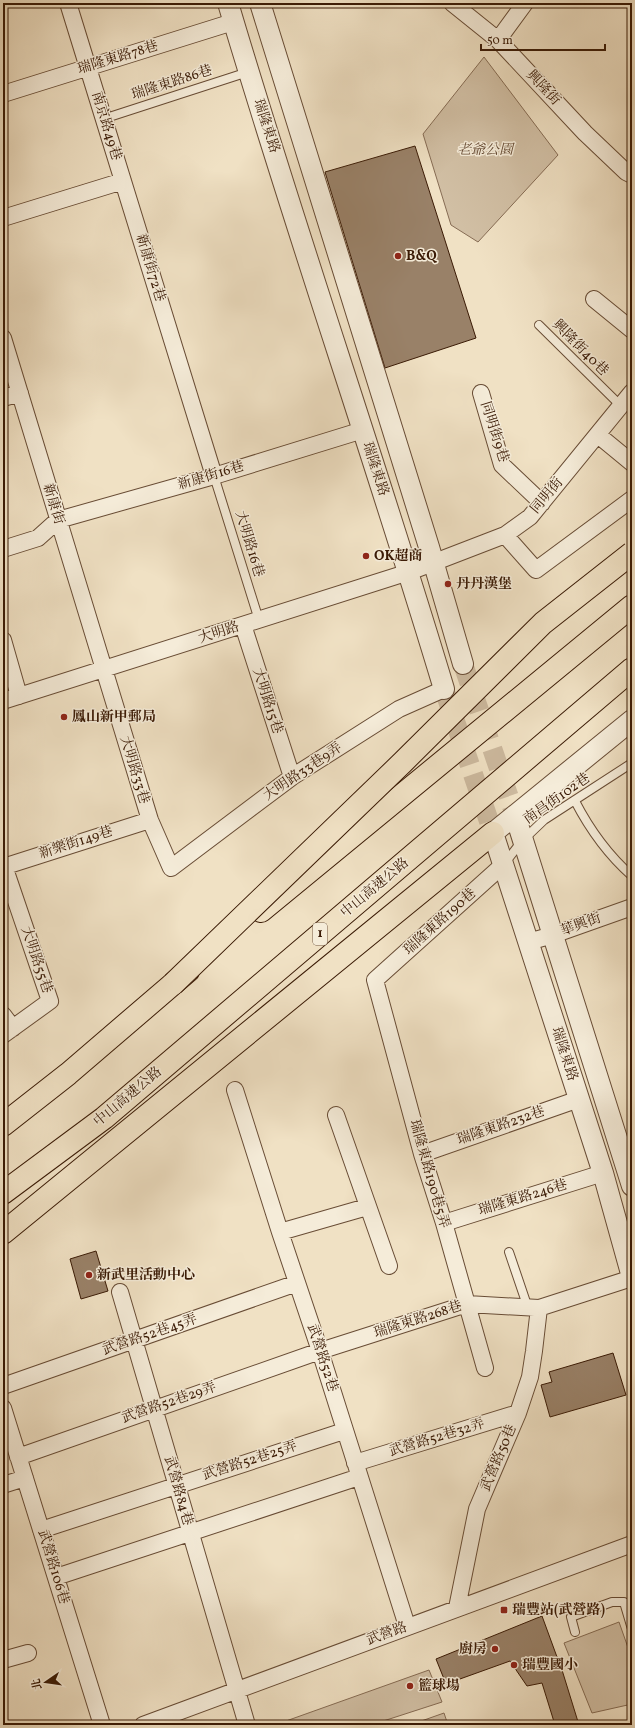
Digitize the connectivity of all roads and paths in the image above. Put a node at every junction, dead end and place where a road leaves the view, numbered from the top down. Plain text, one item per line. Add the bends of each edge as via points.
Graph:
1 (68, 3) edge
2 (228, 3) edge
3 (260, 3) edge
4 (452, 3) edge
5 (525, 3) edge
6 (233, 22) junction
7 (498, 40) junction
8 (88, 67) junction
9 (249, 72) junction
10 (3, 94) edge
11 (104, 119) junction
12 (630, 170) edge
13 (122, 181) junction
14 (3, 218) edge
15 (333, 240) junction
16 (305, 249) junction
17 (594, 299) dead end
18 (539, 326) dead end
19 (632, 330) edge
20 (3, 338) edge
21 (632, 392) edge
22 (20, 393) junction
23 (481, 393) dead end
24 (3, 398) edge
25 (621, 406) junction
26 (362, 430) junction
27 (598, 435) junction
28 (632, 463) edge
29 (214, 476) junction
30 (632, 499) edge
31 (542, 503) junction
32 (58, 520) junction
33 (505, 535) junction
34 (3, 549) edge
35 (632, 553) edge
36 (434, 562) junction
37 (409, 572) junction
38 (632, 606) edge
39 (258, 620) junction
40 (243, 625) junction
41 (3, 640) edge
42 (463, 664) tunnel mouth
43 (103, 669) junction
44 (632, 669) edge
45 (444, 689) joint
46 (19, 696) junction
47 (3, 701) edge
48 (632, 720) edge
49 (632, 763) edge
50 (292, 777) junction
51 (575, 800) junction
52 (515, 815) junction
53 (150, 820) junction
54 (493, 833) junction
55 (522, 841) junction
56 (504, 864) junction
57 (3, 865) edge
58 (171, 868) joint
59 (632, 876) edge
60 (632, 907) edge
61 (553, 935) junction
62 (528, 942) junction
63 (375, 980) joint
64 (173, 984) junction
65 (3, 1015) edge
66 (8, 1032) edge
67 (235, 1090) dead end
68 (579, 1099) junction
69 (336, 1115) dead end
70 (3, 1125) edge
71 (422, 1154) junction
72 (603, 1173) junction
73 (632, 1186) edge
74 (3, 1193) edge
75 (367, 1207) junction
76 (444, 1223) junction
77 (280, 1232) junction
78 (3, 1233) edge
79 (509, 1252) dead end
80 (389, 1266) dead end
81 (632, 1277) edge
82 (297, 1283) junction
83 (120, 1292) dead end
84 (467, 1304) junction
85 (533, 1308) junction
86 (134, 1341) junction
87 (320, 1351) junction
88 (485, 1368) dead end
89 (3, 1386) edge
90 (3, 1408) edge
91 (154, 1408) junction
92 (518, 1413) junction
93 (344, 1431) junction
94 (18, 1456) junction
95 (357, 1470) junction
96 (25, 1478) junction
97 (3, 1485) edge
98 (177, 1485) junction
99 (41, 1530) junction
100 (190, 1532) junction
101 (632, 1544) edge
102 (56, 1577) junction
103 (457, 1608) junction
104 (406, 1626) junction
105 (632, 1629) edge
106 (575, 1632) dead end
107 (28, 1653) dead end
108 (3, 1660) edge
109 (236, 1690) junction
110 (102, 1725) edge
111 (143, 1725) edge
112 (247, 1725) edge

1 - 8 street, 南京路49巷
2 - 6 street, 瑞隆東路
3 - 15 street, 瑞隆東路
4 - 7 street, 興隆街
5 - 7 street
6 - 8 street, 瑞隆東路78巷
6 - 9 street, 瑞隆東路
7 - 12 street, 興隆街 via 584,133
8 - 10 street, 瑞隆東路78巷
8 - 11 street, 南京路49巷
9 - 11 lane, 瑞隆東路86巷
9 - 16 street, 瑞隆東路
11 - 13 street, 南京路49巷
13 - 14 street
13 - 29 street, 新康街72巷
15 - 16 street
15 - 36 street, 瑞隆東路
16 - 26 street, 瑞隆東路
17 - 19 street
18 - 25 lane, 興隆街40巷
20 - 22 street, 新康街
21 - 25 street, 同明街
22 - 24 street
22 - 32 street, 新康街
23 - 31 street, 同明街9巷 via 502,465
25 - 27 street, 同明街
26 - 29 street, 新康街16巷
26 - 37 street, 瑞隆東路
27 - 28 street
27 - 31 street, 同明街
29 - 32 street, 新康街16巷
29 - 39 lane, 大明路16巷
30 - 33 street via 536,570
31 - 33 street, 同明街 via 530,517
32 - 34 street via 38,538
32 - 43 street, 新康街
33 - 36 street, 同明街
35 - 64 highway, bridge via 543,623
36 - 37 street, 大明路
36 - 42 street, 瑞隆東路
37 - 39 street, 大明路
37 - 45 street, 瑞隆東路
38 - 64 highway
39 - 40 street, 大明路
40 - 43 street, 大明路
40 - 50 street, 大明路15巷
41 - 46 street
43 - 46 street, 大明路
43 - 53 street, 大明路33巷
44 - 74 highway, 中山高速公路 / 1 via 104,1118
45 - 50 street, 大明路33巷9弄 via 399,709
46 - 47 street, 大明路
48 - 52 street
49 - 51 lane, 南昌街102巷
50 - 58 street, 大明路33巷9弄
51 - 55 lane, 南昌街102巷 via 544,820
51 - 59 lane via 589,828
52 - 54 street
52 - 55 street, 瑞隆東路
53 - 57 street, 新樂街149巷
53 - 58 street, 大明路33巷
54 - 56 street, 瑞隆東路
54 - 78 highway
55 - 56 lane, 南昌街102巷
55 - 61 street, 瑞隆東路
56 - 62 street, 瑞隆東路
56 - 63 street, 瑞隆東路190巷
57 - 66 street, 大明路55巷 via 50,1001
60 - 61 street, 華興街
61 - 62 street, 華興街
61 - 73 street, 瑞隆東路
62 - 68 street, 瑞隆東路
63 - 71 street, 瑞隆東路190巷5弄
64 - 70 highway via 68,1074
65 - 66 street
67 - 77 street, 武營路52巷
68 - 71 street, 瑞隆東路232巷
68 - 72 street, 瑞隆東路
69 - 75 street
71 - 76 street, 瑞隆東路190巷5弄
72 - 76 street, 瑞隆東路246巷
72 - 81 street, 瑞隆東路
75 - 77 street
75 - 80 street
76 - 84 street, 瑞隆東路190巷5弄
77 - 82 street, 武營路52巷
79 - 85 lane
81 - 85 street, 瑞隆東路268巷
82 - 86 street, 武營路52巷45弄
82 - 87 street, 武營路52巷
83 - 86 street, 武營路84巷
84 - 85 street, 瑞隆東路268巷
84 - 87 street, 瑞隆東路268巷
84 - 88 street, 瑞隆東路190巷5弄
85 - 92 street, 武營路50巷 via 534,1351 530,1377
86 - 89 street, 武營路52巷45弄
86 - 91 street, 武營路84巷
87 - 91 street, 武營路52巷29弄
87 - 93 street, 武營路52巷
90 - 94 street, 武營路106巷
91 - 94 street, 武營路52巷29弄
91 - 98 street, 武營路84巷
92 - 95 street, 武營路52巷32弄
92 - 103 street, 武營路50巷 via 477,1509
93 - 95 street, 武營路52巷
93 - 98 street, 武營路52巷25弄
94 - 96 street, 武營路106巷
95 - 100 street, 武營路52巷32弄
95 - 104 street, 武營路52巷
96 - 97 street
96 - 99 street, 武營路106巷
98 - 99 street, 武營路52巷25弄
98 - 100 street, 武營路84巷
99 - 102 street, 武營路106巷
100 - 102 street, 武營路52巷32弄
100 - 109 street, 武營路84巷
101 - 103 street, 武營路
102 - 110 street, 武營路106巷
103 - 104 street, 武營路
104 - 109 street, 武營路
105 - 106 lane via 624,1602 612,1602 571,1617
107 - 108 street
109 - 111 street, 武營路
109 - 112 street, 武營路84巷

